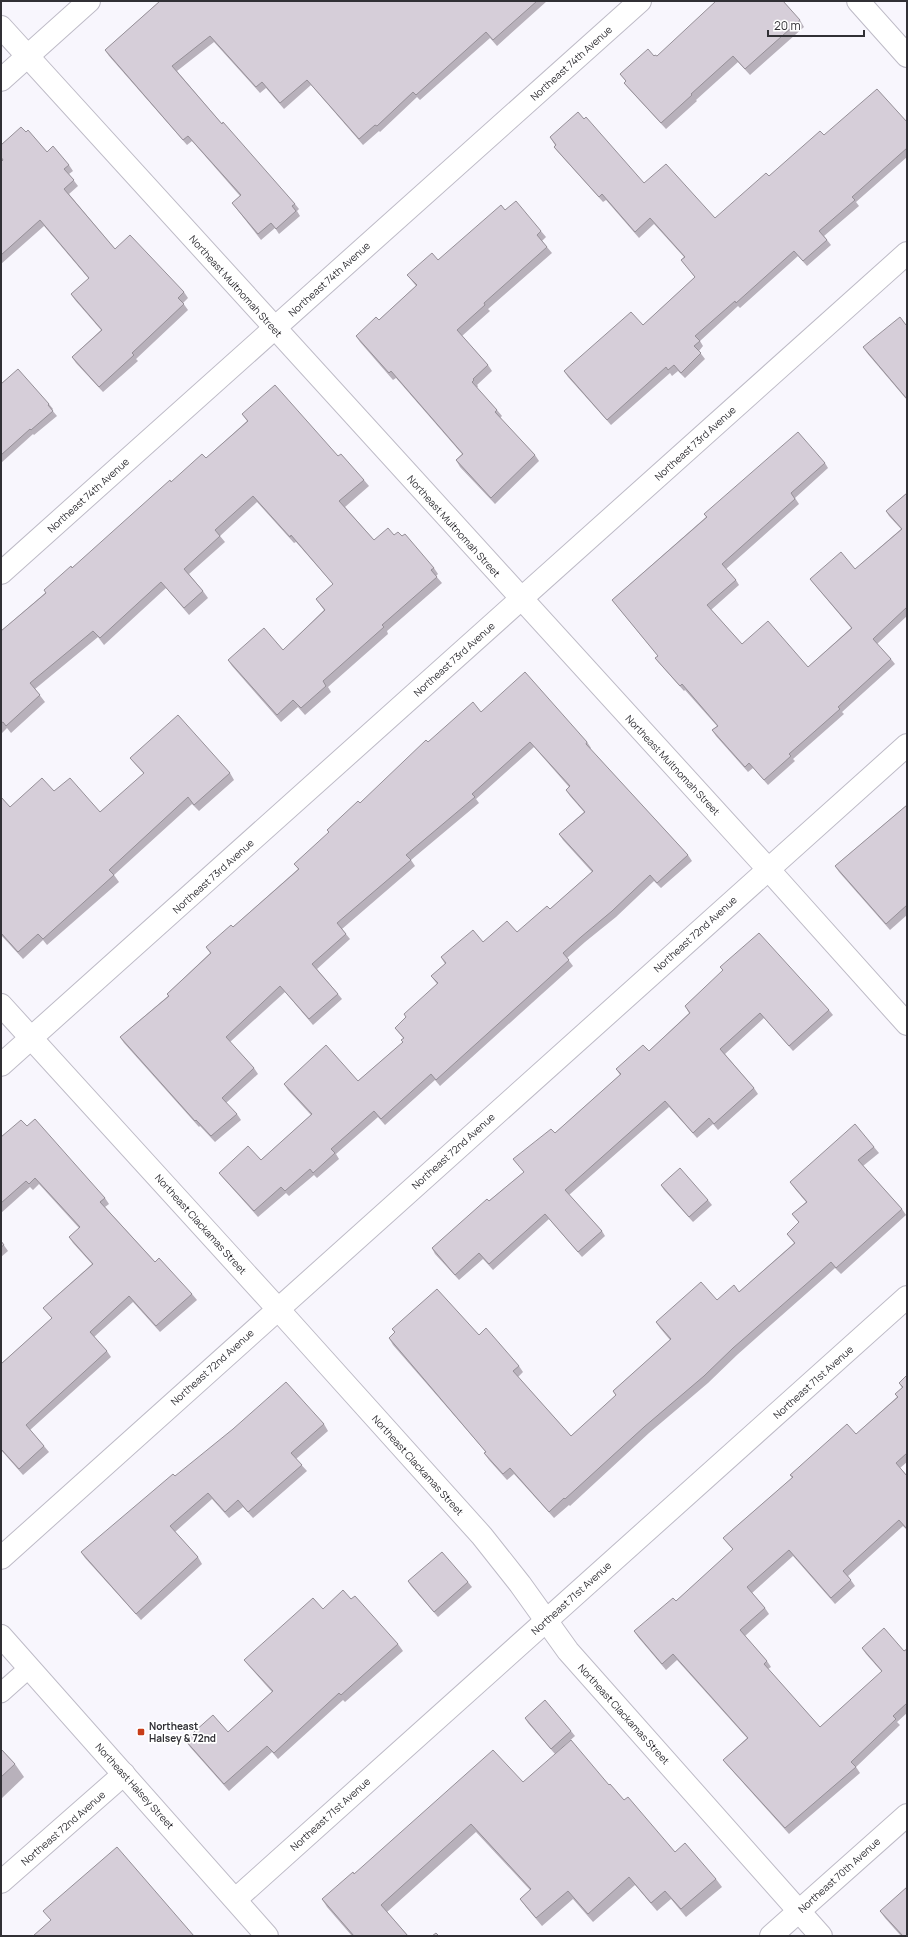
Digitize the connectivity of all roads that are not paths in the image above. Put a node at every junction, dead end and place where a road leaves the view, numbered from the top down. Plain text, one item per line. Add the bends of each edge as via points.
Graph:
1 (89, 1) edge
2 (640, 1) edge
3 (858, 1) edge
4 (1, 27) edge
5 (27, 56) junction
6 (907, 56) edge
7 (1, 80) edge
8 (907, 253) edge
9 (274, 328) junction
10 (1, 573) edge
11 (521, 599) junction
12 (907, 745) edge
13 (768, 869) junction
14 (1, 1005) edge
15 (907, 1024) edge
16 (32, 1038) junction
17 (1, 1065) edge
18 (907, 1297) edge
19 (277, 1308) junction
20 (1, 1558) edge
21 (546, 1621) junction
22 (1, 1636) edge
23 (29, 1668) junction
24 (1, 1693) edge
25 (124, 1774) junction
26 (907, 1815) edge
27 (1, 1882) edge
28 (236, 1899) junction
29 (799, 1911) junction
30 (267, 1936) edge
31 (771, 1936) edge
32 (821, 1936) edge

1 - 5 street
2 - 9 street, Northeast 74th Avenue
3 - 6 street
4 - 5 street, Northeast Multnomah Street
5 - 7 street
5 - 9 street, Northeast Multnomah Street
8 - 11 street, Northeast 73rd Avenue
9 - 10 street, Northeast 74th Avenue
9 - 11 street, Northeast Multnomah Street
11 - 13 street, Northeast Multnomah Street
11 - 16 street, Northeast 73rd Avenue
12 - 13 street, Northeast 72nd Avenue
13 - 15 street, Northeast Multnomah Street
13 - 19 street, Northeast 72nd Avenue
14 - 16 street, Northeast Clackamas Street
16 - 17 street, Northeast 73rd Avenue
16 - 19 street, Northeast Clackamas Street
18 - 21 street, Northeast 71st Avenue
19 - 20 street, Northeast 72nd Avenue
19 - 21 street, Northeast Clackamas Street via 482,1536
21 - 28 street, Northeast 71st Avenue
21 - 29 street, Northeast Clackamas Street via 568,1651
22 - 23 street, Northeast Halsey Street
23 - 24 lane
23 - 25 street, Northeast Halsey Street
25 - 27 street, Northeast 72nd Avenue
25 - 28 street, Northeast Halsey Street
26 - 29 street, Northeast 70th Avenue
28 - 30 street, Northeast Halsey Street
29 - 31 street, Northeast 70th Avenue
29 - 32 street, Northeast Clackamas Street

